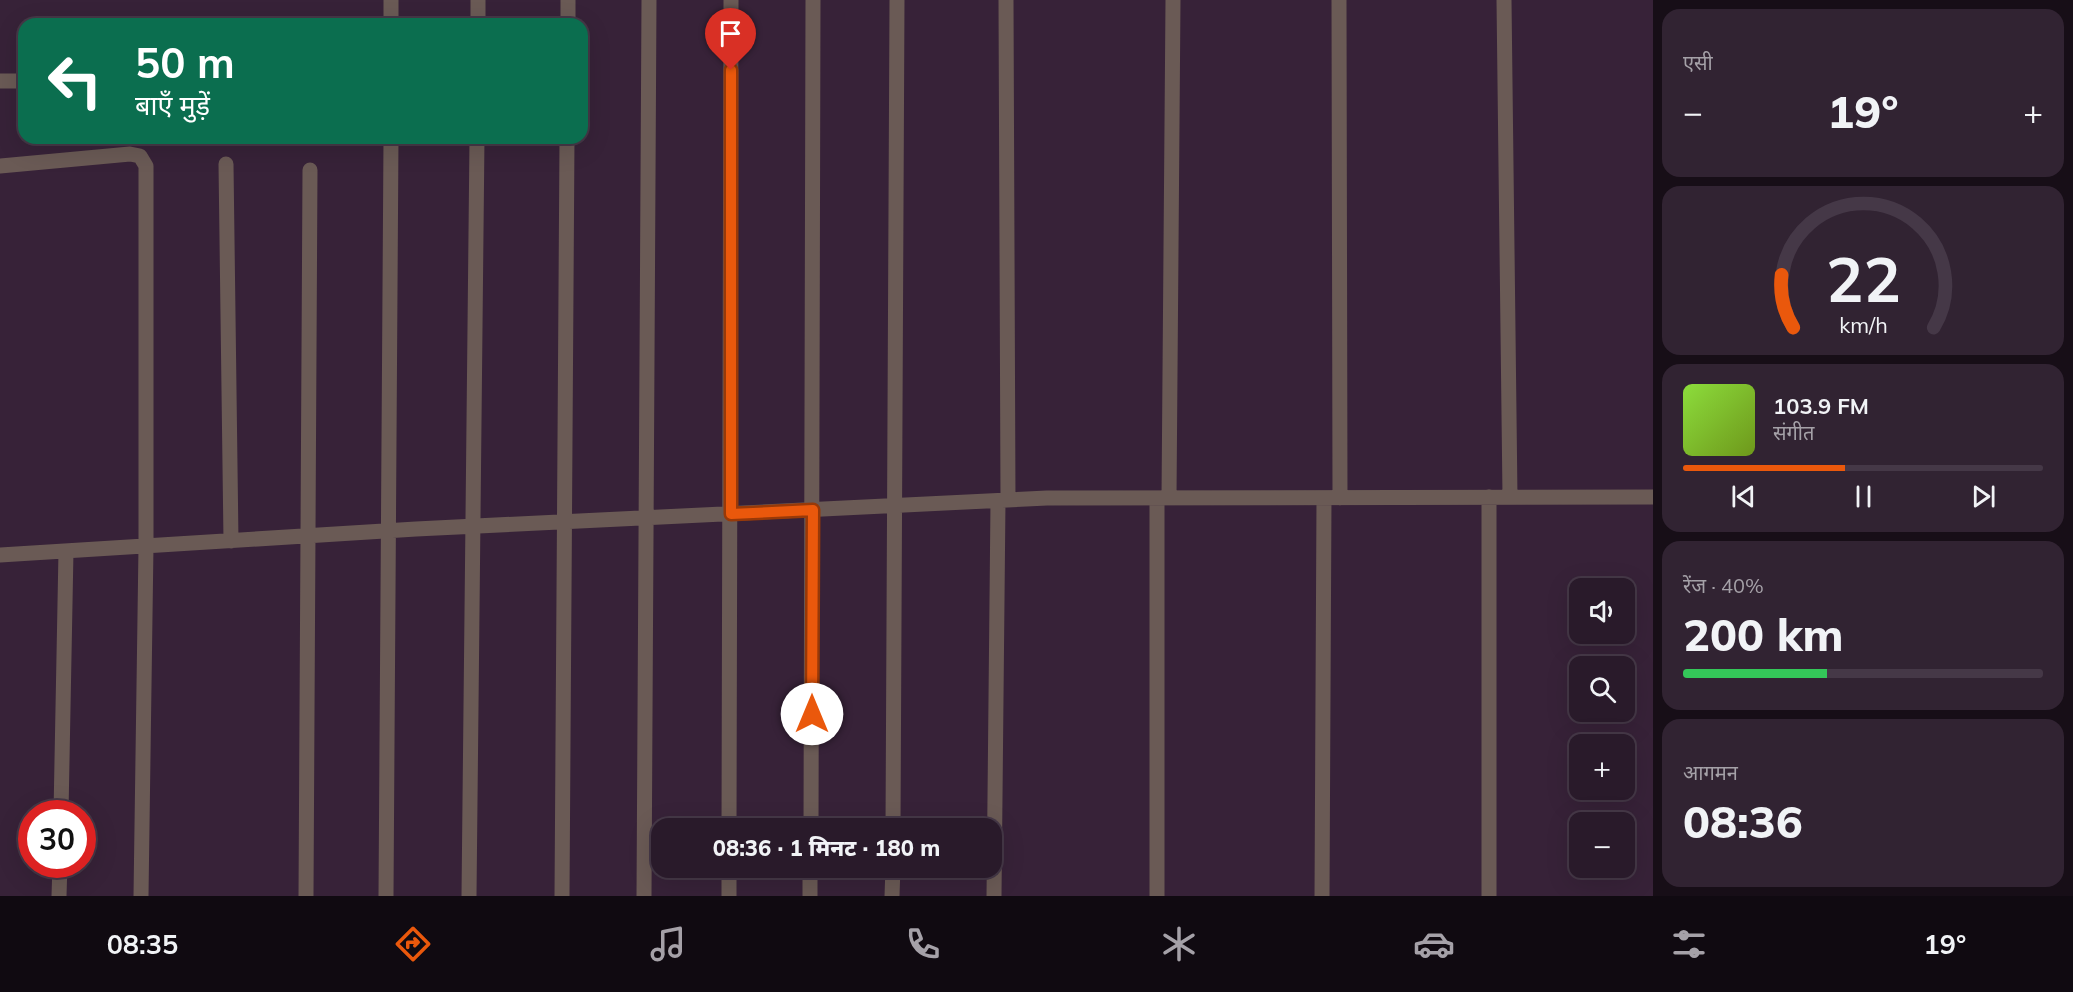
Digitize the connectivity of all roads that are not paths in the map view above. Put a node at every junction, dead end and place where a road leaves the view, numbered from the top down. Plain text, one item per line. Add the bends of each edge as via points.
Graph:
1 (379, 0) edge
2 (392, 0) edge
3 (478, 0) edge
4 (568, 0) edge
5 (649, 0) edge
6 (731, 0) edge
7 (813, 0) edge
8 (897, 0) edge
9 (1006, 0) edge
10 (1173, 0) edge
11 (1339, 0) edge
12 (1504, 0) edge
13 (391, 18) edge
14 (478, 18) edge
15 (568, 18) edge
16 (0, 81) edge
17 (18, 81) edge
18 (391, 144) edge
19 (477, 144) edge
20 (567, 144) edge
21 (226, 164) dead end
22 (0, 166) edge
23 (310, 170) dead end
24 (1489, 497) junction
25 (1510, 497) junction
26 (1653, 497) edge
27 (1163, 498) junction
28 (1324, 498) junction
29 (1340, 498) junction
30 (1003, 501) junction
31 (897, 506) junction
32 (813, 510) junction
33 (731, 514) junction
34 (645, 518) junction
35 (564, 522) junction
36 (474, 526) junction
37 (391, 531) junction
38 (308, 536) junction
39 (231, 541) junction
40 (146, 546) junction
41 (66, 551) junction
42 (0, 555) edge
43 (61, 800) edge
44 (729, 818) edge
45 (811, 818) edge
46 (893, 818) edge
47 (60, 878) edge
48 (729, 878) edge
49 (810, 878) edge
50 (893, 878) edge
51 (59, 896) edge
52 (141, 896) edge
53 (306, 896) edge
54 (386, 896) edge
55 (468, 896) edge
56 (562, 896) edge
57 (644, 896) edge
58 (729, 896) edge
59 (810, 896) edge
60 (892, 896) edge
61 (994, 896) edge
62 (1157, 896) edge
63 (1322, 896) edge
64 (1489, 896) edge

1 - 2 street
2 - 13 street
3 - 14 street
4 - 15 street
5 - 34 street
6 - 33 street
7 - 32 street
8 - 31 street
9 - 30 street
10 - 27 street
11 - 29 street
12 - 25 street
16 - 17 street
18 - 37 street
19 - 36 street
20 - 35 street
21 - 39 street
22 - 40 street via 130,154 143,159 146,166
23 - 38 street
24 - 25 street
24 - 29 street
24 - 64 street
25 - 26 street
27 - 28 street
27 - 30 street
27 - 62 street
28 - 29 street
28 - 63 street
30 - 31 street
30 - 61 street
31 - 32 street
31 - 46 street
32 - 33 street
32 - 45 street
33 - 34 street
33 - 44 street
34 - 35 street
34 - 57 street
35 - 36 street
35 - 56 street
36 - 37 street
36 - 55 street
37 - 38 street
37 - 54 street
38 - 39 street
38 - 53 street
39 - 40 street
40 - 41 street
40 - 52 street
41 - 42 street
41 - 43 street
47 - 51 street
48 - 58 street
49 - 59 street
50 - 60 street

